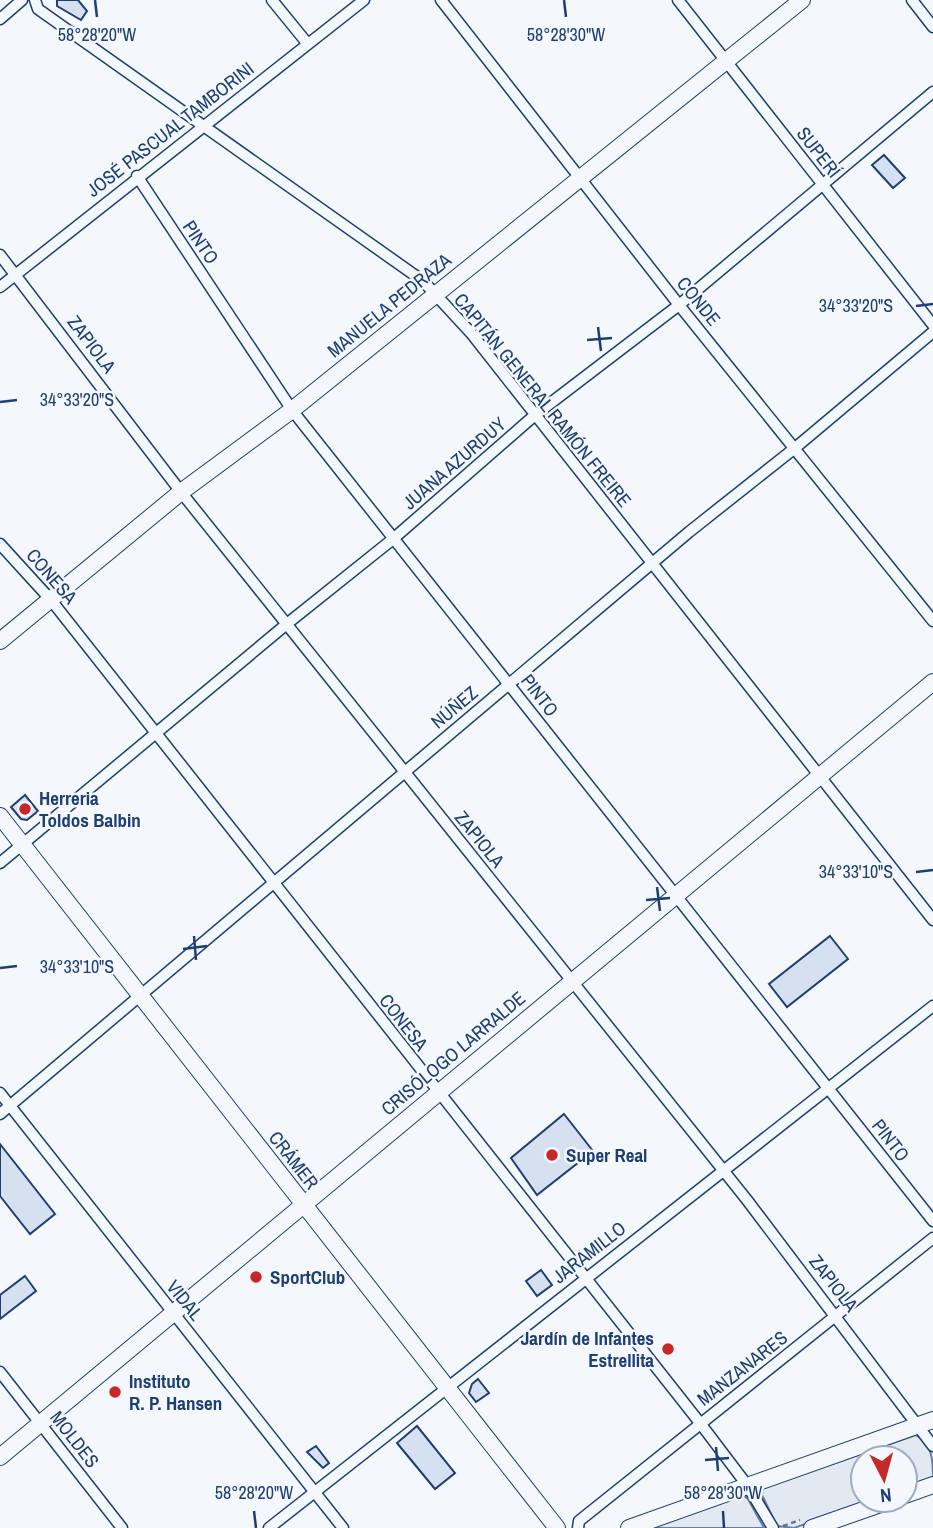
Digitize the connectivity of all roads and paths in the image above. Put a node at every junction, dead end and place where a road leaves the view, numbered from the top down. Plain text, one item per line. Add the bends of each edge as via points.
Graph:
1 (22, 0) edge
2 (36, 0) edge
3 (272, 0) edge
4 (364, 0) edge
5 (441, 0) edge
6 (678, 0) edge
7 (802, 0) edge
8 (912, 0) edge
9 (0, 19) edge
10 (933, 27) edge
11 (307, 43) junction
12 (726, 61) junction
13 (933, 92) edge
14 (202, 126) junction
15 (137, 176) junction
16 (580, 178) junction
17 (823, 186) junction
18 (0, 256) edge
19 (16, 274) junction
20 (0, 287) edge
21 (435, 295) junction
22 (679, 305) junction
23 (933, 325) edge
24 (933, 332) edge
25 (292, 410) junction
26 (535, 415) junction
27 (795, 448) junction
28 (181, 492) junction
29 (393, 539) junction
30 (0, 544) edge
31 (651, 564) junction
32 (51, 600) junction
33 (933, 621) edge
34 (288, 622) junction
35 (0, 641) edge
36 (933, 682) edge
37 (509, 684) junction
38 (156, 733) junction
39 (403, 772) junction
40 (820, 776) junction
41 (0, 816) edge
42 (23, 845) junction
43 (0, 863) edge
44 (273, 884) junction
45 (677, 895) junction
46 (933, 920) edge
47 (573, 981) junction
48 (142, 994) junction
49 (933, 1006) edge
50 (828, 1089) junction
51 (0, 1093) edge
52 (437, 1093) junction
53 (10, 1105) junction
54 (0, 1114) edge
55 (722, 1171) junction
56 (302, 1205) junction
57 (933, 1221) edge
58 (933, 1238) edge
59 (584, 1278) junction
60 (174, 1314) junction
61 (837, 1316) junction
62 (0, 1372) edge
63 (446, 1389) junction
64 (926, 1422) edge
65 (700, 1423) junction
66 (41, 1424) junction
67 (933, 1446) edge
68 (0, 1457) edge
69 (747, 1485) junction
70 (315, 1493) junction
71 (852, 1514) edge
72 (122, 1528) edge
73 (269, 1528) edge
74 (343, 1528) edge
75 (557, 1528) edge
76 (578, 1528) edge
77 (629, 1528) edge
78 (773, 1528) edge
79 (812, 1528) edge

1 - 9 street
2 - 14 street, CAPITÁN GENERAL RAMÓN FREIRE via 38,9
3 - 11 street
4 - 11 street, JOSÉ PASCUAL TAMBORINI
5 - 16 street, CONDE
6 - 12 street, SUPERÍ
7 - 12 street, MANUELA PEDRAZA
8 - 10 street
11 - 14 street, JOSÉ PASCUAL TAMBORINI
12 - 16 street, MANUELA PEDRAZA
12 - 17 street, SUPERÍ
13 - 17 street, JUANA AZURDUY
14 - 15 street, JOSÉ PASCUAL TAMBORINI
14 - 21 street, CAPITÁN GENERAL RAMÓN FREIRE via 423,281
15 - 19 street, JOSÉ PASCUAL TAMBORINI
15 - 25 street, PINTO
16 - 21 street, MANUELA PEDRAZA
16 - 22 street, CONDE
17 - 22 street, JUANA AZURDUY
17 - 23 street, SUPERÍ
18 - 19 street, ZAPIOLA
19 - 20 street, JOSÉ PASCUAL TAMBORINI
19 - 28 street, ZAPIOLA
21 - 25 street, MANUELA PEDRAZA
21 - 26 street, CAPITÁN GENERAL RAMÓN FREIRE
22 - 26 street, JUANA AZURDUY
22 - 27 street, CONDE
24 - 27 street, NÚÑEZ
25 - 28 street, MANUELA PEDRAZA
25 - 29 street, PINTO
26 - 29 street, JUANA AZURDUY
26 - 31 street, CAPITÁN GENERAL RAMÓN FREIRE
27 - 31 street, NÚÑEZ
27 - 33 street, CONDE
28 - 32 street, MANUELA PEDRAZA
28 - 34 street, ZAPIOLA
29 - 34 street, JUANA AZURDUY
29 - 37 street, PINTO
30 - 32 street, CONESA
31 - 37 street, NÚÑEZ
31 - 40 street, CAPITÁN GENERAL RAMÓN FREIRE
32 - 35 street, MANUELA PEDRAZA
32 - 38 street, CONESA
34 - 38 street, JUANA AZURDUY
34 - 39 street, ZAPIOLA
36 - 40 street, CRISÓLOGO LARRALDE
37 - 39 street, NÚÑEZ
37 - 45 street, PINTO
38 - 42 street, JUANA AZURDUY
38 - 44 street, CONESA
39 - 44 street, NÚÑEZ
39 - 47 street, ZAPIOLA
40 - 45 street, CRISÓLOGO LARRALDE
40 - 46 street, CAPITÁN GENERAL RAMÓN FREIRE
41 - 42 street, CRÁMER
42 - 43 street, JUANA AZURDUY
42 - 48 street, CRÁMER
44 - 48 street, NÚÑEZ
44 - 52 street, CONESA
45 - 47 street, CRISÓLOGO LARRALDE
45 - 50 street, PINTO
47 - 52 street, CRISÓLOGO LARRALDE
47 - 55 street, ZAPIOLA
48 - 53 street, NÚÑEZ
48 - 56 street, CRÁMER
49 - 50 street, JARAMILLO
50 - 55 street, JARAMILLO
50 - 57 street, PINTO
51 - 53 street, VIDAL
52 - 56 street, CRISÓLOGO LARRALDE
52 - 59 street, CONESA
53 - 54 street, NÚÑEZ
53 - 60 street, VIDAL
55 - 59 street, JARAMILLO
55 - 61 street, ZAPIOLA
56 - 60 street, CRISÓLOGO LARRALDE
56 - 63 street, CRÁMER
58 - 61 street, MANZANARES
59 - 63 street, JARAMILLO
59 - 65 street, CONESA
60 - 66 street, CRISÓLOGO LARRALDE
60 - 70 street, VIDAL
61 - 64 street, ZAPIOLA
61 - 65 street, MANZANARES
62 - 66 street, MOLDES
63 - 70 street, JARAMILLO
63 - 75 street, CRÁMER
64 - 67 street, ZAPIOLA
64 - 69 street
65 - 69 street, CONESA
65 - 76 street, MANZANARES via 579,1521
66 - 68 street, CRISÓLOGO LARRALDE
66 - 72 street, MOLDES
69 - 77 street
69 - 78 street, CONESA
70 - 73 street, JARAMILLO
70 - 74 street, VIDAL
71 - 79 street

